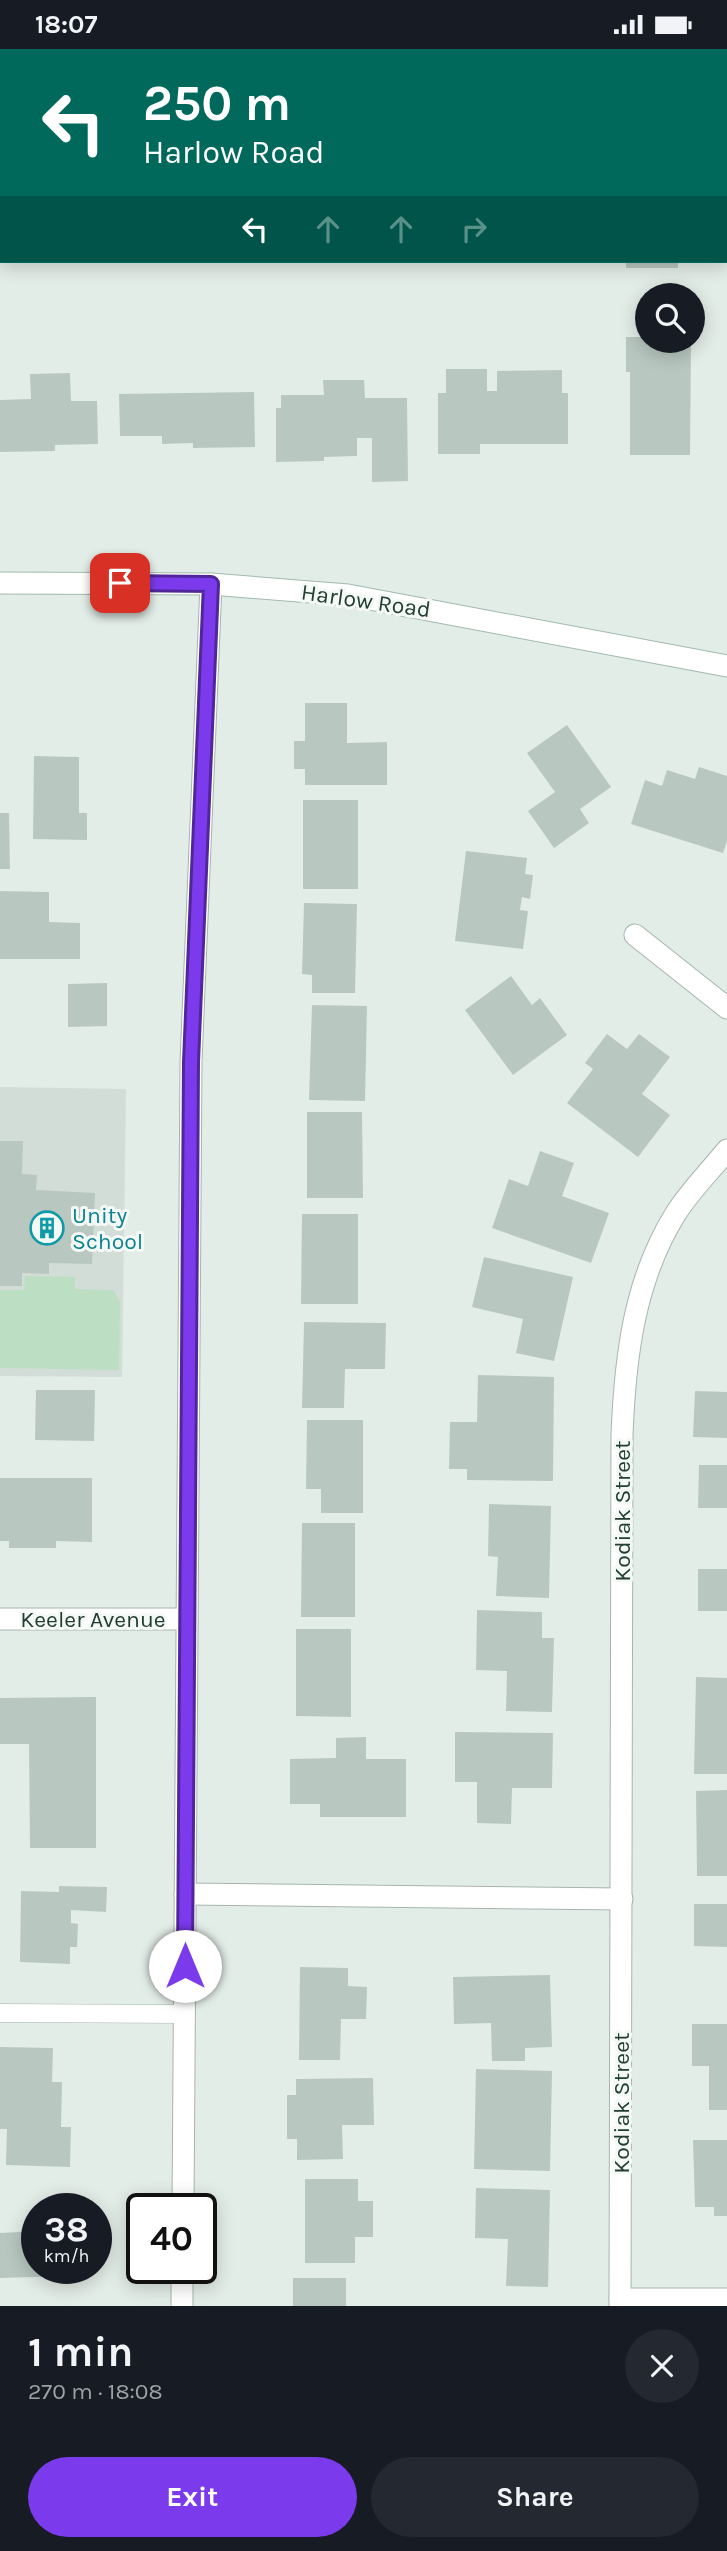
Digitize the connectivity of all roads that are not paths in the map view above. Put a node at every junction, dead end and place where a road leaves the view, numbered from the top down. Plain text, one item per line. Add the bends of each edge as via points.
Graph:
1 (0, 583) edge
2 (211, 584) junction
3 (727, 666) edge
4 (635, 935) dead end
5 (727, 1008) edge
6 (727, 1150) edge
7 (0, 1619) edge
8 (186, 1619) junction
9 (185, 1894) junction
10 (622, 1899) junction
11 (0, 2014) edge
12 (184, 2014) junction
13 (183, 2193) edge
14 (182, 2284) edge
15 (727, 2299) edge
16 (620, 2302) edge
17 (182, 2306) edge

1 - 2 street, Harlow Road
2 - 3 street, Harlow Road via 348,595
2 - 8 street via 191,1062
4 - 5 street
6 - 10 street, Kodiak Street via 678,1211 658,1245 628,1346 622,1436
7 - 8 street, Keeler Avenue
8 - 9 street
9 - 10 street
9 - 12 street
10 - 16 street, Kodiak Street
11 - 12 lane
12 - 13 street
14 - 17 street
15 - 16 street

